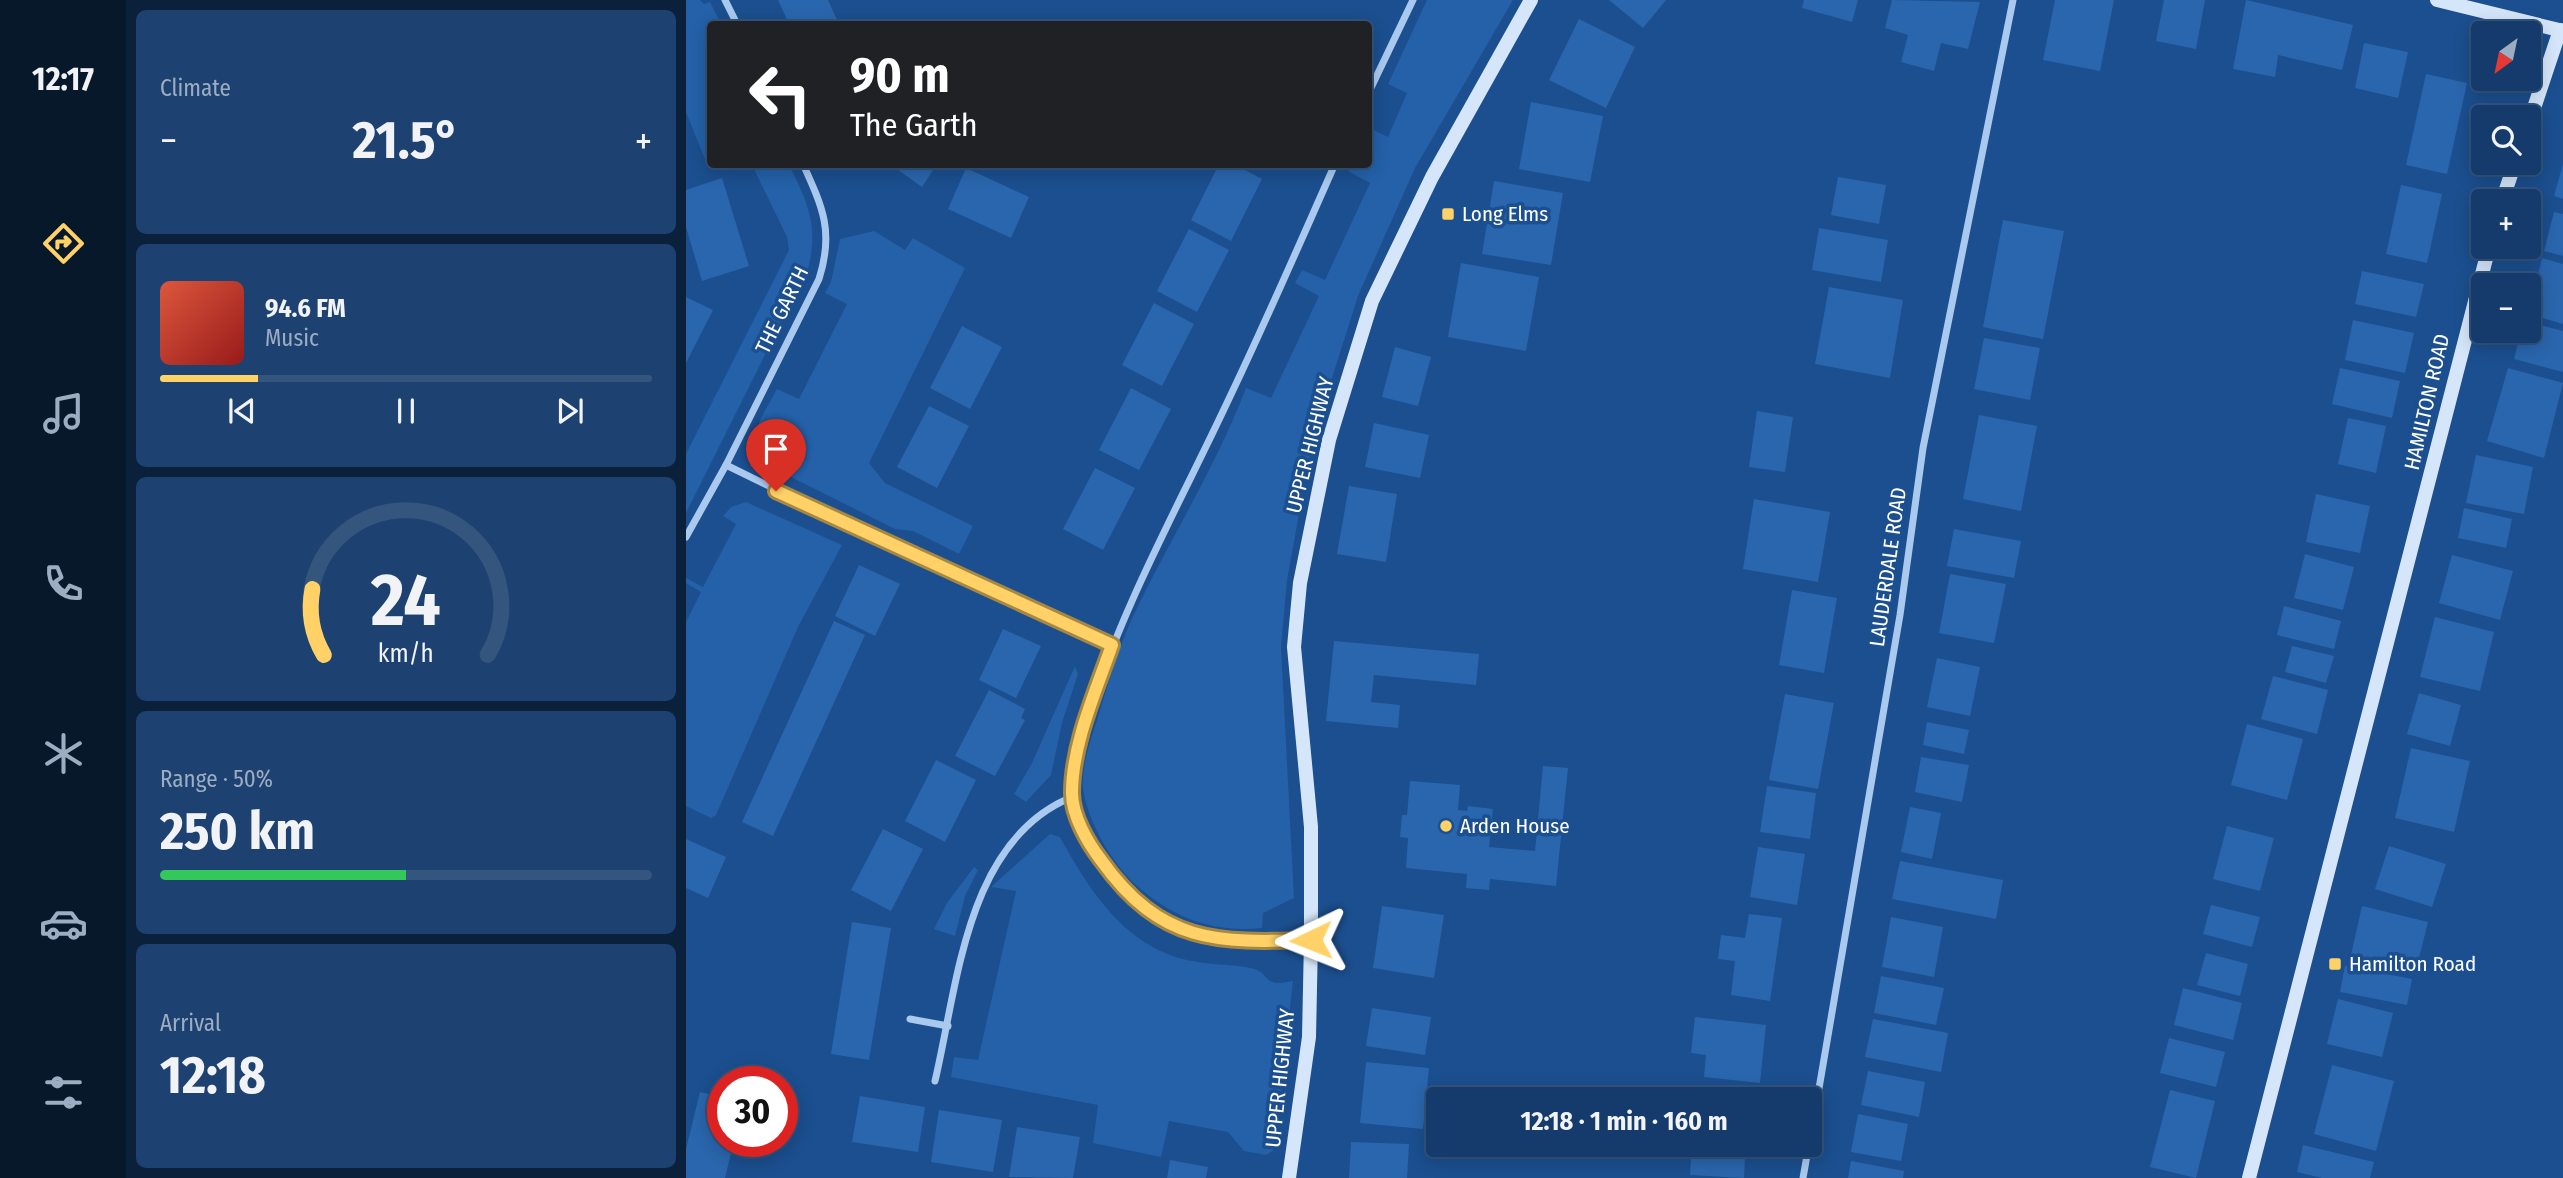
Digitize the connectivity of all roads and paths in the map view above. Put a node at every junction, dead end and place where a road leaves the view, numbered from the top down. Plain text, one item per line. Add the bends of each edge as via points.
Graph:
1 (725, 0) edge
2 (1413, 0) edge
3 (1531, 0) edge
4 (2013, 0) edge
5 (2437, 0) edge
6 (736, 21) edge
7 (2562, 30) edge
8 (1372, 86) edge
9 (2535, 105) edge
10 (805, 168) edge
11 (1333, 168) edge
12 (2486, 259) edge
13 (726, 465) junction
14 (686, 537) edge
15 (1112, 645) junction
16 (1072, 797) junction
17 (1311, 940) junction
18 (910, 1018) dead end
19 (948, 1026) junction
20 (935, 1081) dead end
21 (1819, 1087) edge
22 (1807, 1157) edge
23 (1289, 1178) edge
24 (1803, 1178) edge
25 (2249, 1178) edge

1 - 6 street
2 - 8 street
3 - 17 street, UPPER HIGHWAY via 1432,177 1372,301 1329,440 1300,583 1294,647 1311,827
4 - 21 street, LAUDERDALE ROAD via 1923,448 1900,615
5 - 7 street
7 - 9 street
10 - 13 street, THE GARTH via 826,221 824,260
11 - 15 street
12 - 25 street, HAMILTON ROAD
13 - 14 street, THE GARTH
13 - 15 street via 908,554
15 - 16 street via 1084,729
16 - 17 street via 1087,841 1117,883 1172,928 1237,940
16 - 19 street via 1055,804 1018,835 983,886
17 - 23 street, UPPER HIGHWAY via 1309,1037
18 - 19 street
19 - 20 street
22 - 24 street, LAUDERDALE ROAD

